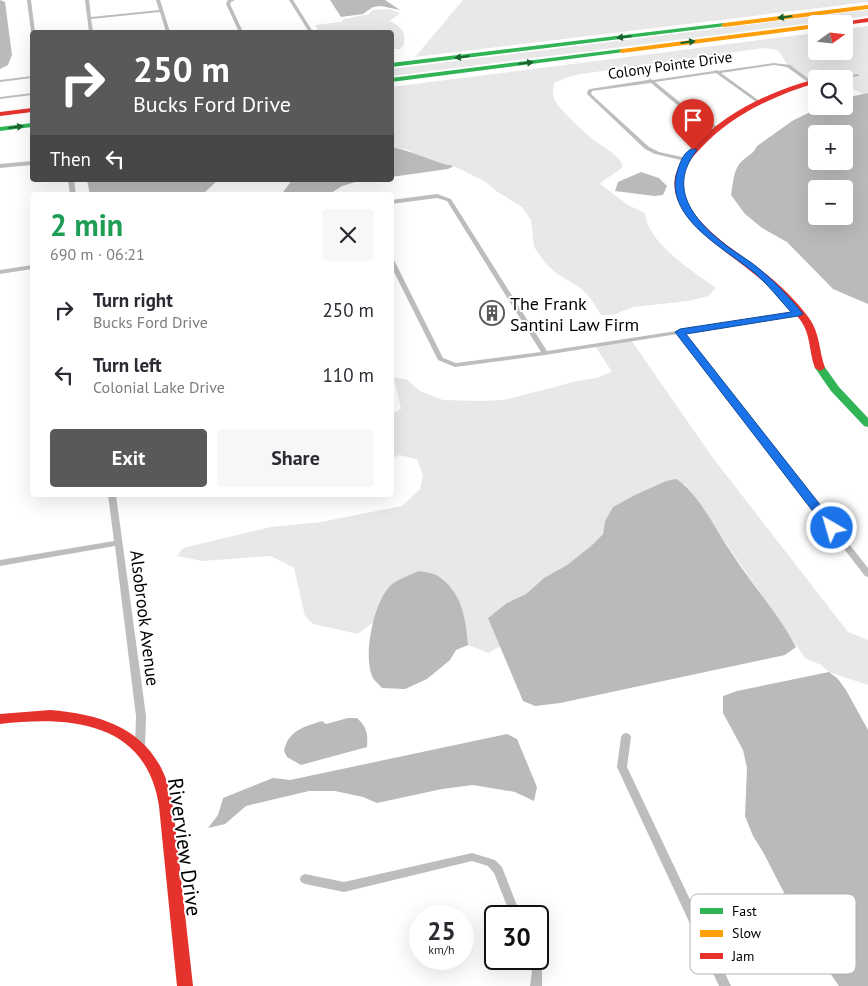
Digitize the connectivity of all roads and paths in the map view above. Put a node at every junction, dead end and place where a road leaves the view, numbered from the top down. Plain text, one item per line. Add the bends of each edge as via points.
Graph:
1 (29, 0) edge
2 (87, 0) edge
3 (158, 0) edge
4 (233, 0) edge
5 (291, 0) edge
6 (868, 7) edge
7 (162, 11) junction
8 (89, 18) junction
9 (868, 20) edge
10 (853, 22) edge
11 (808, 27) edge
12 (33, 30) edge
13 (91, 30) edge
14 (167, 30) edge
15 (240, 30) edge
16 (310, 30) edge
17 (394, 65) edge
18 (716, 71) junction
19 (857, 75) dead end
20 (853, 76) edge
21 (30, 77) edge
22 (808, 78) edge
23 (394, 80) edge
24 (650, 80) junction
25 (0, 81) edge
26 (808, 84) edge
27 (30, 94) edge
28 (0, 98) edge
29 (759, 103) junction
30 (30, 110) edge
31 (0, 114) edge
32 (30, 125) edge
33 (718, 128) junction
34 (0, 129) edge
35 (685, 159) junction
36 (30, 162) edge
37 (0, 166) edge
38 (394, 202) edge
39 (394, 266) edge
40 (30, 267) edge
41 (0, 272) edge
42 (798, 314) junction
43 (680, 332) junction
44 (545, 353) junction
45 (868, 424) edge
46 (112, 497) edge
47 (119, 543) junction
48 (0, 564) edge
49 (868, 574) edge
50 (0, 719) edge
51 (626, 737) dead end
52 (140, 746) junction
53 (305, 880) dead end
54 (512, 905) edge
55 (690, 912) edge
56 (536, 970) edge
57 (719, 974) edge
58 (185, 986) edge
59 (536, 986) edge
60 (725, 986) edge

1 - 12 street
2 - 8 street
3 - 7 street
4 - 15 street via 228,4
5 - 16 street
6 -> 17 main road
7 - 8 street
7 - 14 street
8 - 13 street
9 - 10 main road
23 -> 11 main road
18 - 22 street, Colony Pointe Drive via 781,64
18 - 24 street, Colony Pointe Drive
18 - 29 street
19 - 20 street
21 - 25 street
24 - 33 street via 702,123
24 - 35 street, Colony Pointe Drive via 596,87 590,90 590,94 647,148
26 - 29 main road
27 - 28 street
29 - 33 main road
30 - 31 main road
34 -> 32 main road
33 - 35 main road
35 - 42 main road via 679,188 687,211 713,240 760,273
36 - 37 street
38 - 44 street via 437,196 449,200
39 - 44 street via 440,359 455,365
40 - 41 street
42 - 43 street
42 - 45 main road via 812,334 820,370
43 - 44 street
43 - 49 street
46 - 47 street, Alsobrook Avenue
47 - 48 street
47 - 52 street, Alsobrook Avenue via 141,716
50 - 52 main road, Riverview Drive via 44,714 76,715 110,726
51 - 55 street via 622,767
52 - 58 main road, Riverview Drive via 152,762 163,791
53 - 54 street via 344,888 472,857 490,863 498,870
56 - 59 street
57 - 60 street

